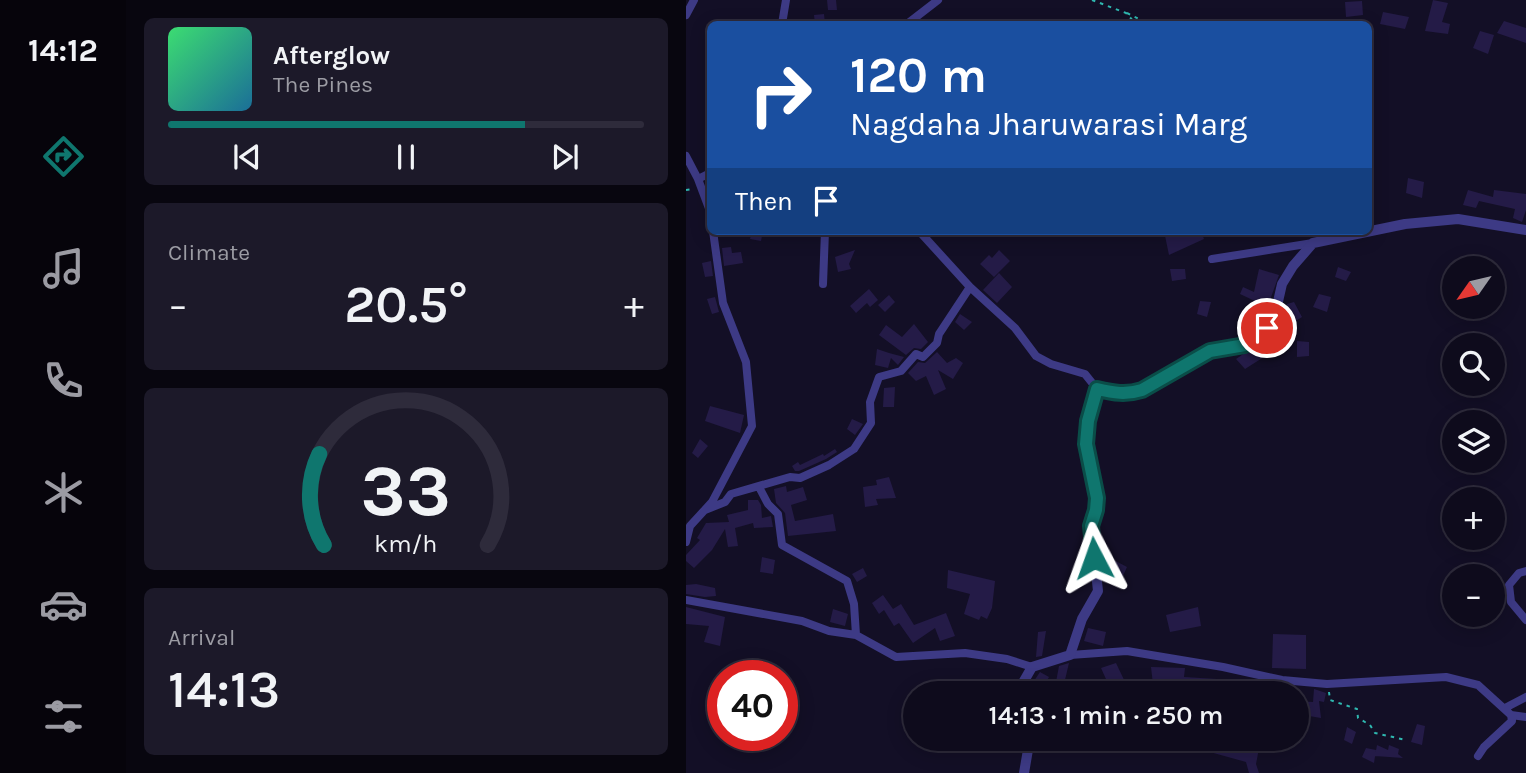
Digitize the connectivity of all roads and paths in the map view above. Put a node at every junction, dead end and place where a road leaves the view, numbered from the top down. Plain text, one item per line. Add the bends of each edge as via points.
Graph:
1 (694, 0) edge
2 (786, 0) edge
3 (938, 0) edge
4 (1092, 0) edge
5 (1126, 13) junction
6 (686, 15) edge
7 (782, 21) edge
8 (911, 21) edge
9 (1133, 21) edge
10 (1143, 21) edge
11 (686, 156) edge
12 (707, 173) edge
13 (698, 178) junction
14 (707, 204) edge
15 (1526, 230) edge
16 (1372, 231) edge
17 (714, 235) edge
18 (825, 235) edge
19 (923, 235) edge
20 (1351, 235) edge
21 (1312, 243) junction
22 (1212, 259) dead end
23 (822, 284) dead end
24 (970, 287) junction
25 (1097, 389) junction
26 (759, 487) junction
27 (705, 510) junction
28 (686, 542) edge
29 (1526, 571) edge
30 (686, 600) edge
31 (1526, 620) edge
32 (856, 635) junction
33 (1070, 655) junction
34 (1032, 667) junction
35 (1024, 681) edge
36 (1327, 684) junction
37 (1526, 697) edge
38 (1508, 712) junction
39 (1526, 717) edge
40 (1406, 740) dead end
41 (1028, 751) edge
42 (1478, 756) dead end
43 (1024, 773) edge

1 - 6 street
2 - 7 street
3 - 8 street
4 - 5 path
5 - 9 path
5 - 10 path
11 - 13 street
12 - 13 street
13 - 14 street
15 - 16 street via 1458,219
17 - 27 street via 723,303 746,362 752,426
18 - 23 street
19 - 24 street
20 - 21 street
21 - 22 street
21 - 25 street via 1282,284 1267,328 1245,345 1210,351 1130,394
24 - 25 street via 1015,328 1036,356 1085,374
24 - 26 street via 937,343 923,357 916,354 901,371 879,377 870,402 871,423 854,449 800,478
25 - 33 street via 1086,444 1097,498 1091,540 1098,591
26 - 27 street via 731,494 725,502
26 - 32 street via 778,514 782,545 847,581
27 - 28 street via 690,526
29 - 31 street via 1509,584 1511,602
30 - 32 street
32 - 34 street via 896,657 965,653
33 - 34 street
33 - 36 street via 1127,652
34 - 35 street
36 - 38 street via 1446,677 1478,685
36 - 40 path via 1331,700 1357,709 1358,718 1376,733
37 - 38 street
38 - 39 street
38 - 42 street via 1512,721
41 - 43 street

